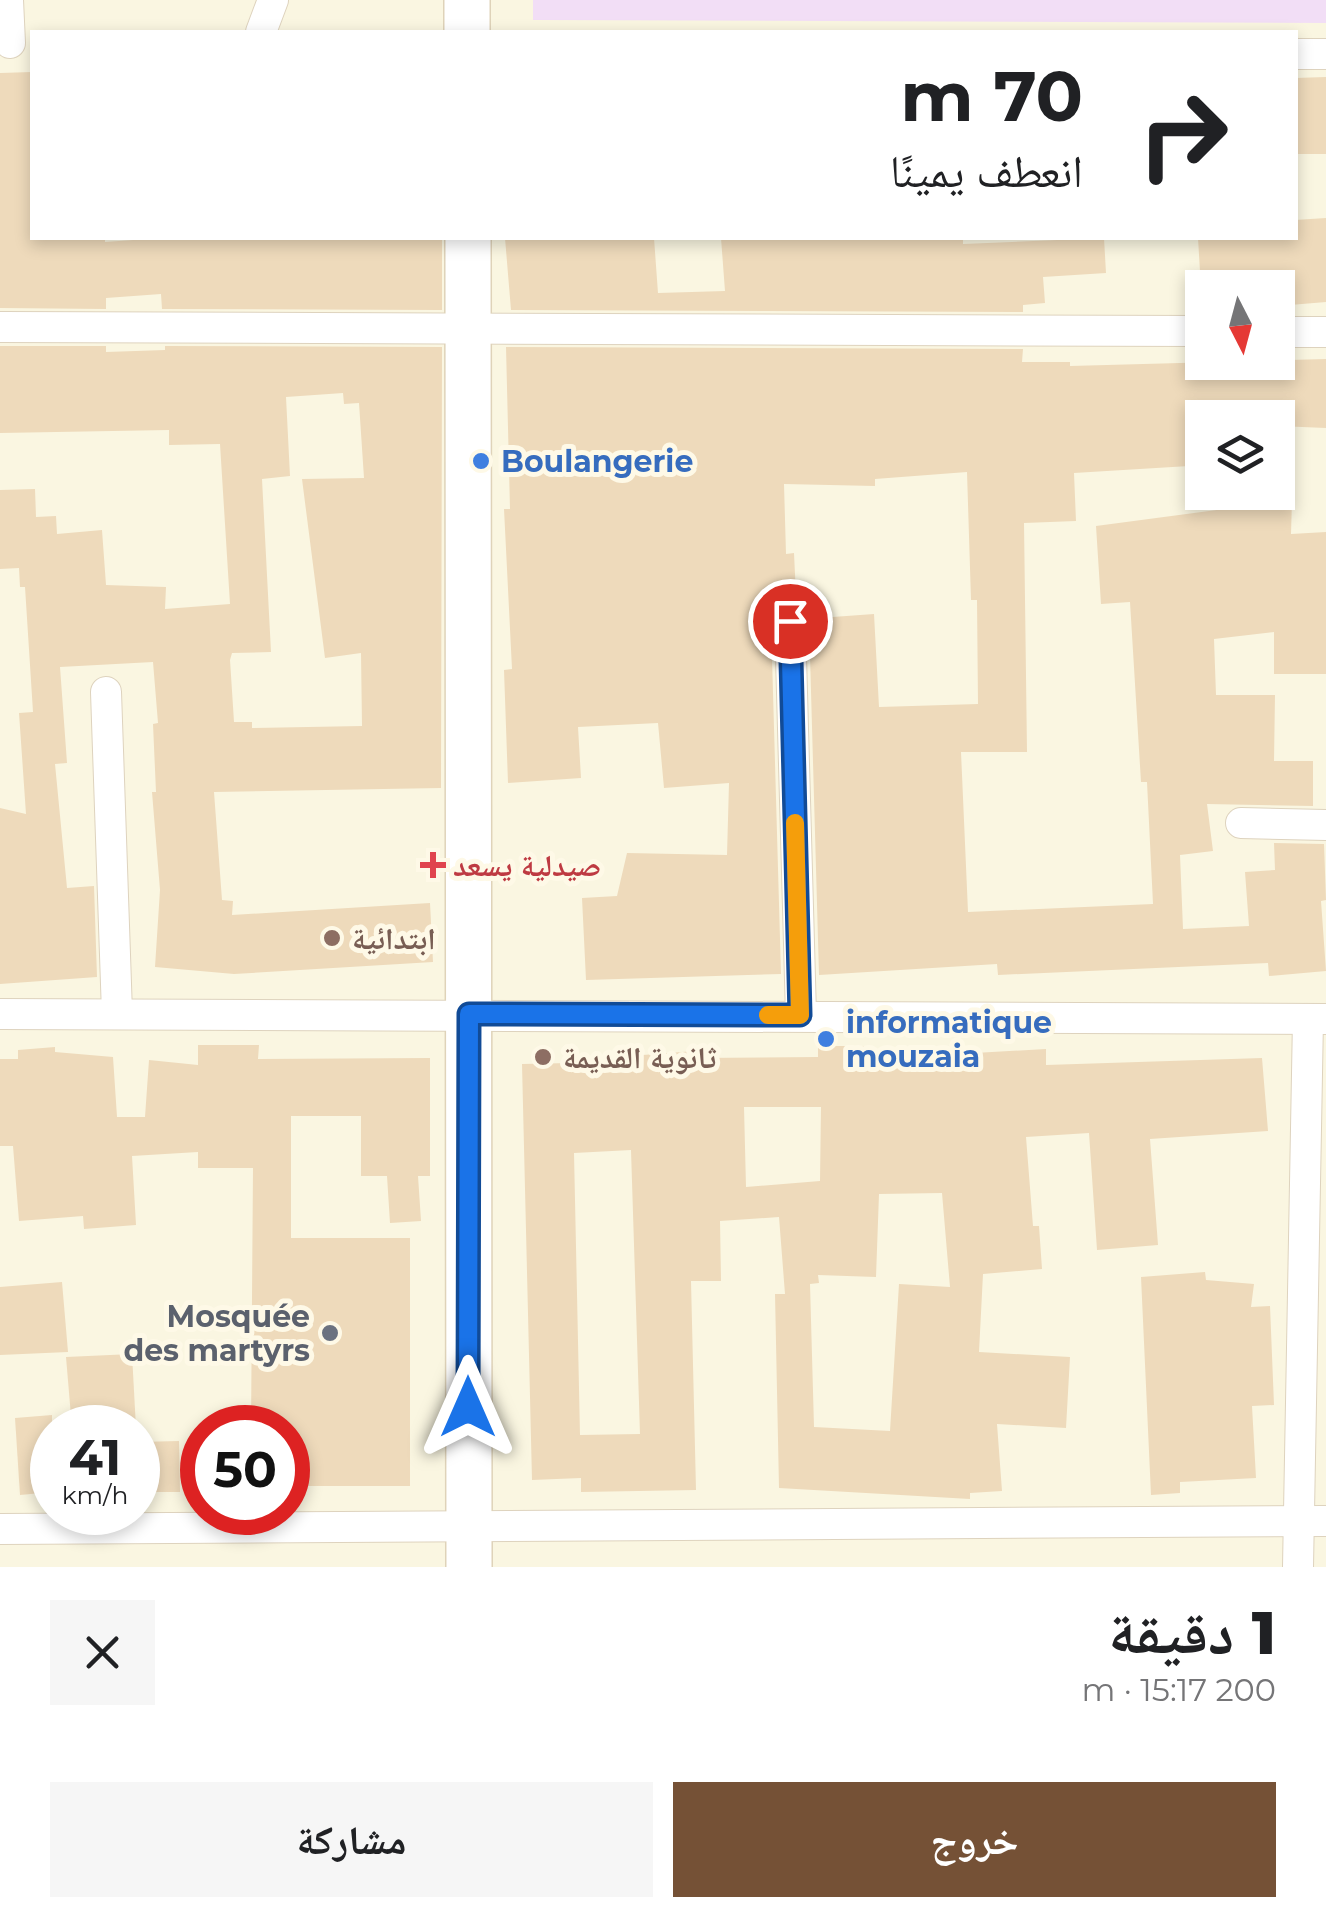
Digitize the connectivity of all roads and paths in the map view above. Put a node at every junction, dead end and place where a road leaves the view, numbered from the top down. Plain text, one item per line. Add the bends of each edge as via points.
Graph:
1 (8, 0) edge
2 (273, 0) edge
3 (468, 0) edge
4 (262, 30) edge
5 (468, 30) edge
6 (14, 43) edge
7 (1298, 54) edge
8 (1326, 54) edge
9 (468, 240) edge
10 (0, 327) edge
11 (468, 327) junction
12 (1185, 331) edge
13 (1295, 332) edge
14 (1326, 332) edge
15 (790, 621) dead end
16 (106, 692) dead end
17 (1241, 823) dead end
18 (1326, 825) edge
19 (116, 1013) junction
20 (0, 1014) edge
21 (469, 1014) junction
22 (800, 1015) junction
23 (1317, 1019) edge
24 (1312, 1521) edge
25 (0, 1529) edge
26 (468, 1546) edge
27 (1298, 1567) edge

1 - 6 street
2 - 4 street
3 - 5 main road
7 - 8 street
9 - 11 main road
10 - 11 street
11 - 12 street
11 - 21 main road
13 - 14 street
15 - 22 street
16 - 19 street
17 - 18 street
19 - 20 street
19 - 21 street
21 - 22 street
21 - 26 main road
22 - 23 street
23 - 24 street
24 - 26 street
24 - 27 street
25 - 26 street

